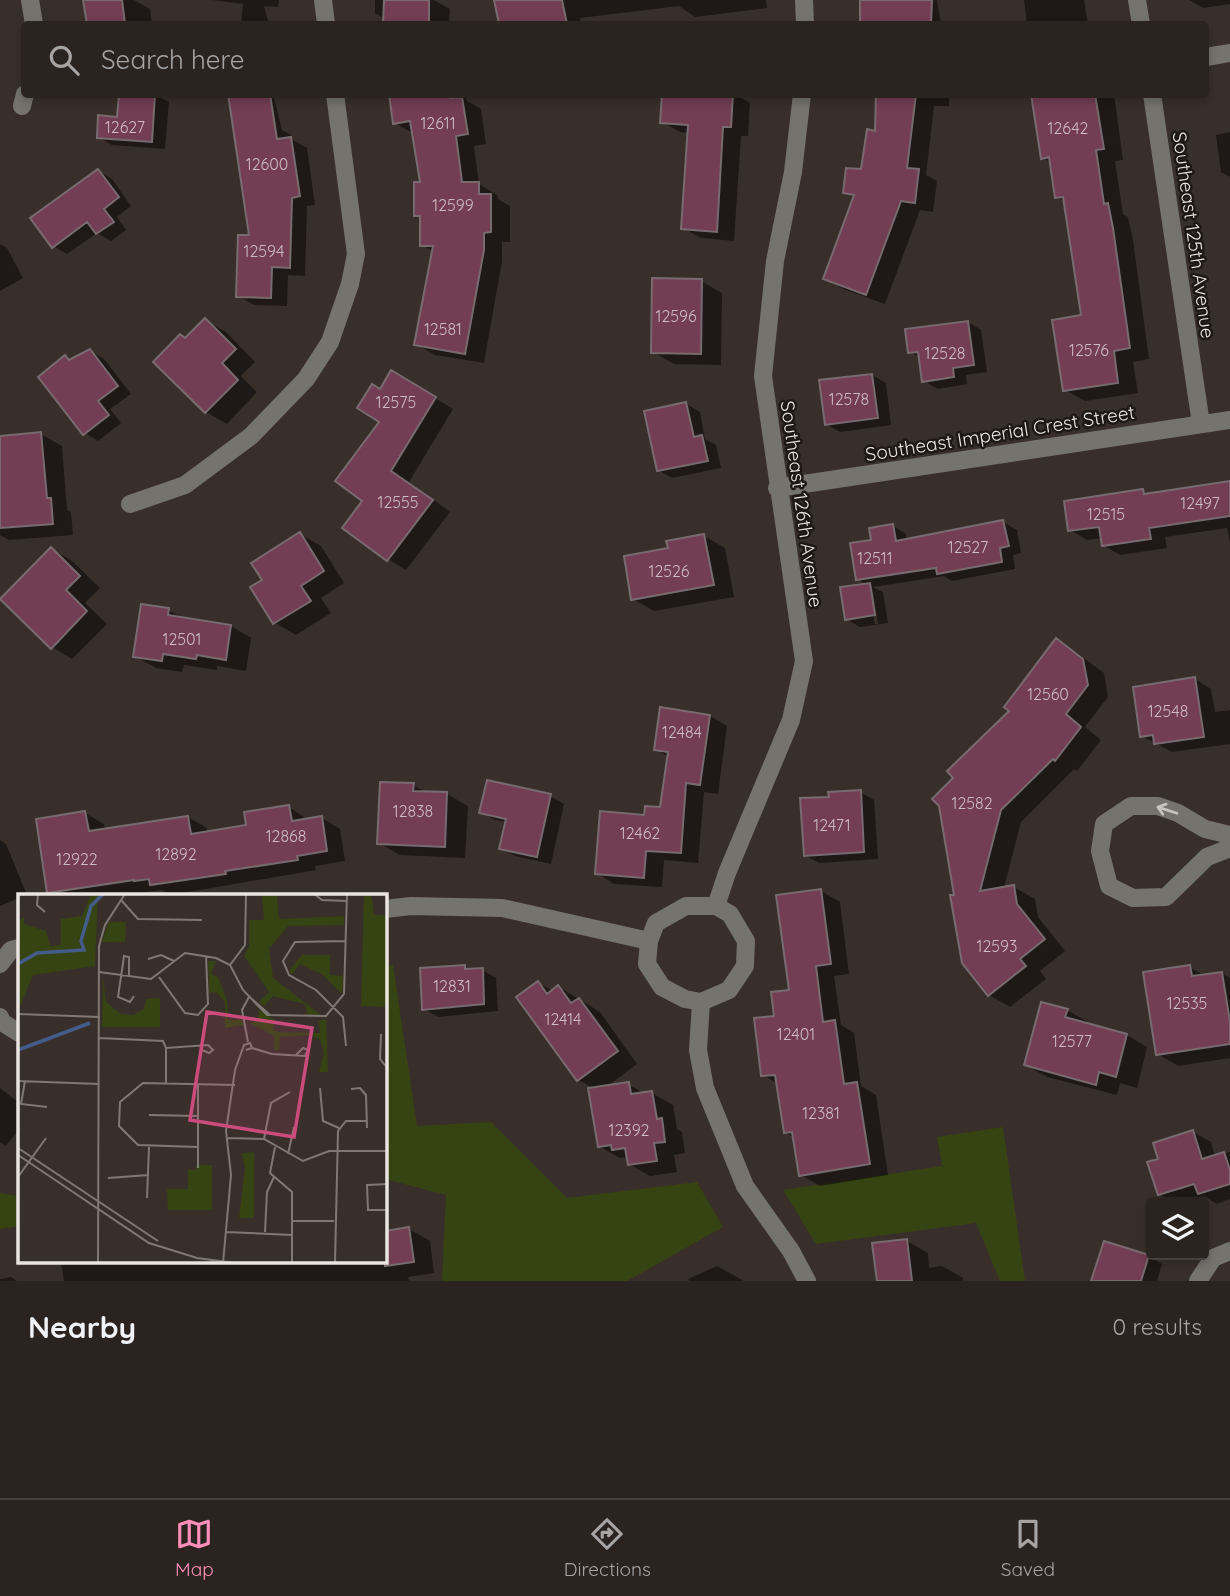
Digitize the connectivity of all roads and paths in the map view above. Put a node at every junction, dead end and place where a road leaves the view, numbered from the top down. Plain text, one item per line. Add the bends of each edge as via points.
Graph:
1 (30, 0) edge
2 (323, 0) edge
3 (804, 0) edge
4 (1137, 0) edge
5 (34, 21) edge
6 (326, 21) edge
7 (805, 21) edge
8 (1140, 21) edge
9 (1230, 53) edge
10 (1209, 56) edge
11 (336, 98) edge
12 (802, 98) edge
13 (1153, 98) edge
14 (1230, 420) edge
15 (1201, 424) junction
16 (777, 488) junction
17 (130, 504) dead end
18 (1230, 835) edge
19 (1230, 848) edge
20 (716, 906) junction
21 (387, 909) edge
22 (649, 941) junction
23 (18, 948) edge
24 (0, 964) edge
25 (701, 1002) junction
26 (0, 1017) edge
27 (18, 1032) edge
28 (1230, 1251) edge
29 (807, 1281) edge
30 (1198, 1281) edge

1 - 5 street
2 - 6 street
3 - 7 street
4 - 8 street
9 - 10 street
11 - 17 street via 356,254 330,342 306,379 251,436 185,485
12 - 16 street, Southeast 126th Avenue via 775,261 763,376
13 - 15 street, Southeast 125th Avenue
14 - 15 street, Southeast Imperial Crest Street
15 - 16 street, Southeast Imperial Crest Street
16 - 20 street, Southeast 126th Avenue via 804,661 790,720
18 -> 19 street via 1205,829 1158,806 1131,806 1104,824 1100,851 1109,886 1133,898 1166,897 1207,857
20 - 22 street via 686,906 656,923
20 - 25 street via 730,914 746,941 745,966 729,990
21 - 22 street via 502,908
22 - 25 street via 647,964 662,987
23 - 24 street
25 - 29 street via 698,1050 705,1088 745,1186
26 - 27 street
28 - 30 street via 1213,1258

